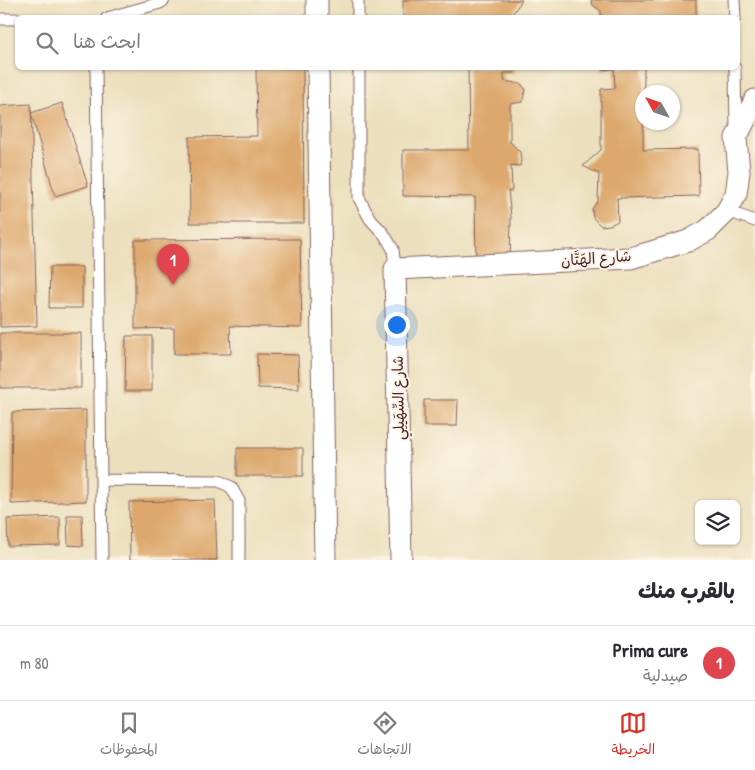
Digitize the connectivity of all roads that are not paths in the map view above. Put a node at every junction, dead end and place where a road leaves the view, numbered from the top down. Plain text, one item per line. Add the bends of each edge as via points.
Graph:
1 (164, 0) edge
2 (317, 0) edge
3 (358, 0) edge
4 (734, 0) edge
5 (118, 15) edge
6 (317, 15) edge
7 (358, 15) edge
8 (735, 15) edge
9 (0, 19) edge
10 (15, 19) edge
11 (96, 70) edge
12 (318, 70) edge
13 (359, 70) edge
14 (735, 70) edge
15 (755, 100) edge
16 (736, 138) junction
17 (727, 211) junction
18 (755, 221) edge
19 (395, 268) junction
20 (101, 480) junction
21 (102, 560) edge
22 (239, 560) edge
23 (325, 560) edge
24 (401, 560) edge

1 - 5 lane
2 - 6 street
3 - 7 lane
4 - 8 lane
9 - 10 lane
11 - 20 lane
12 - 23 street
13 - 19 lane, شارع السِّهَيلِي via 359,198 393,249
14 - 16 lane
15 - 16 street
16 - 17 street, شارع الهَتَّان via 740,172 736,194
17 - 18 lane
17 - 19 street, شارع الهَتَّان via 708,230 688,241 631,258
19 - 24 street, شارع السِّهَيلِي
20 - 21 lane
20 - 22 lane via 219,481 230,487 239,501

